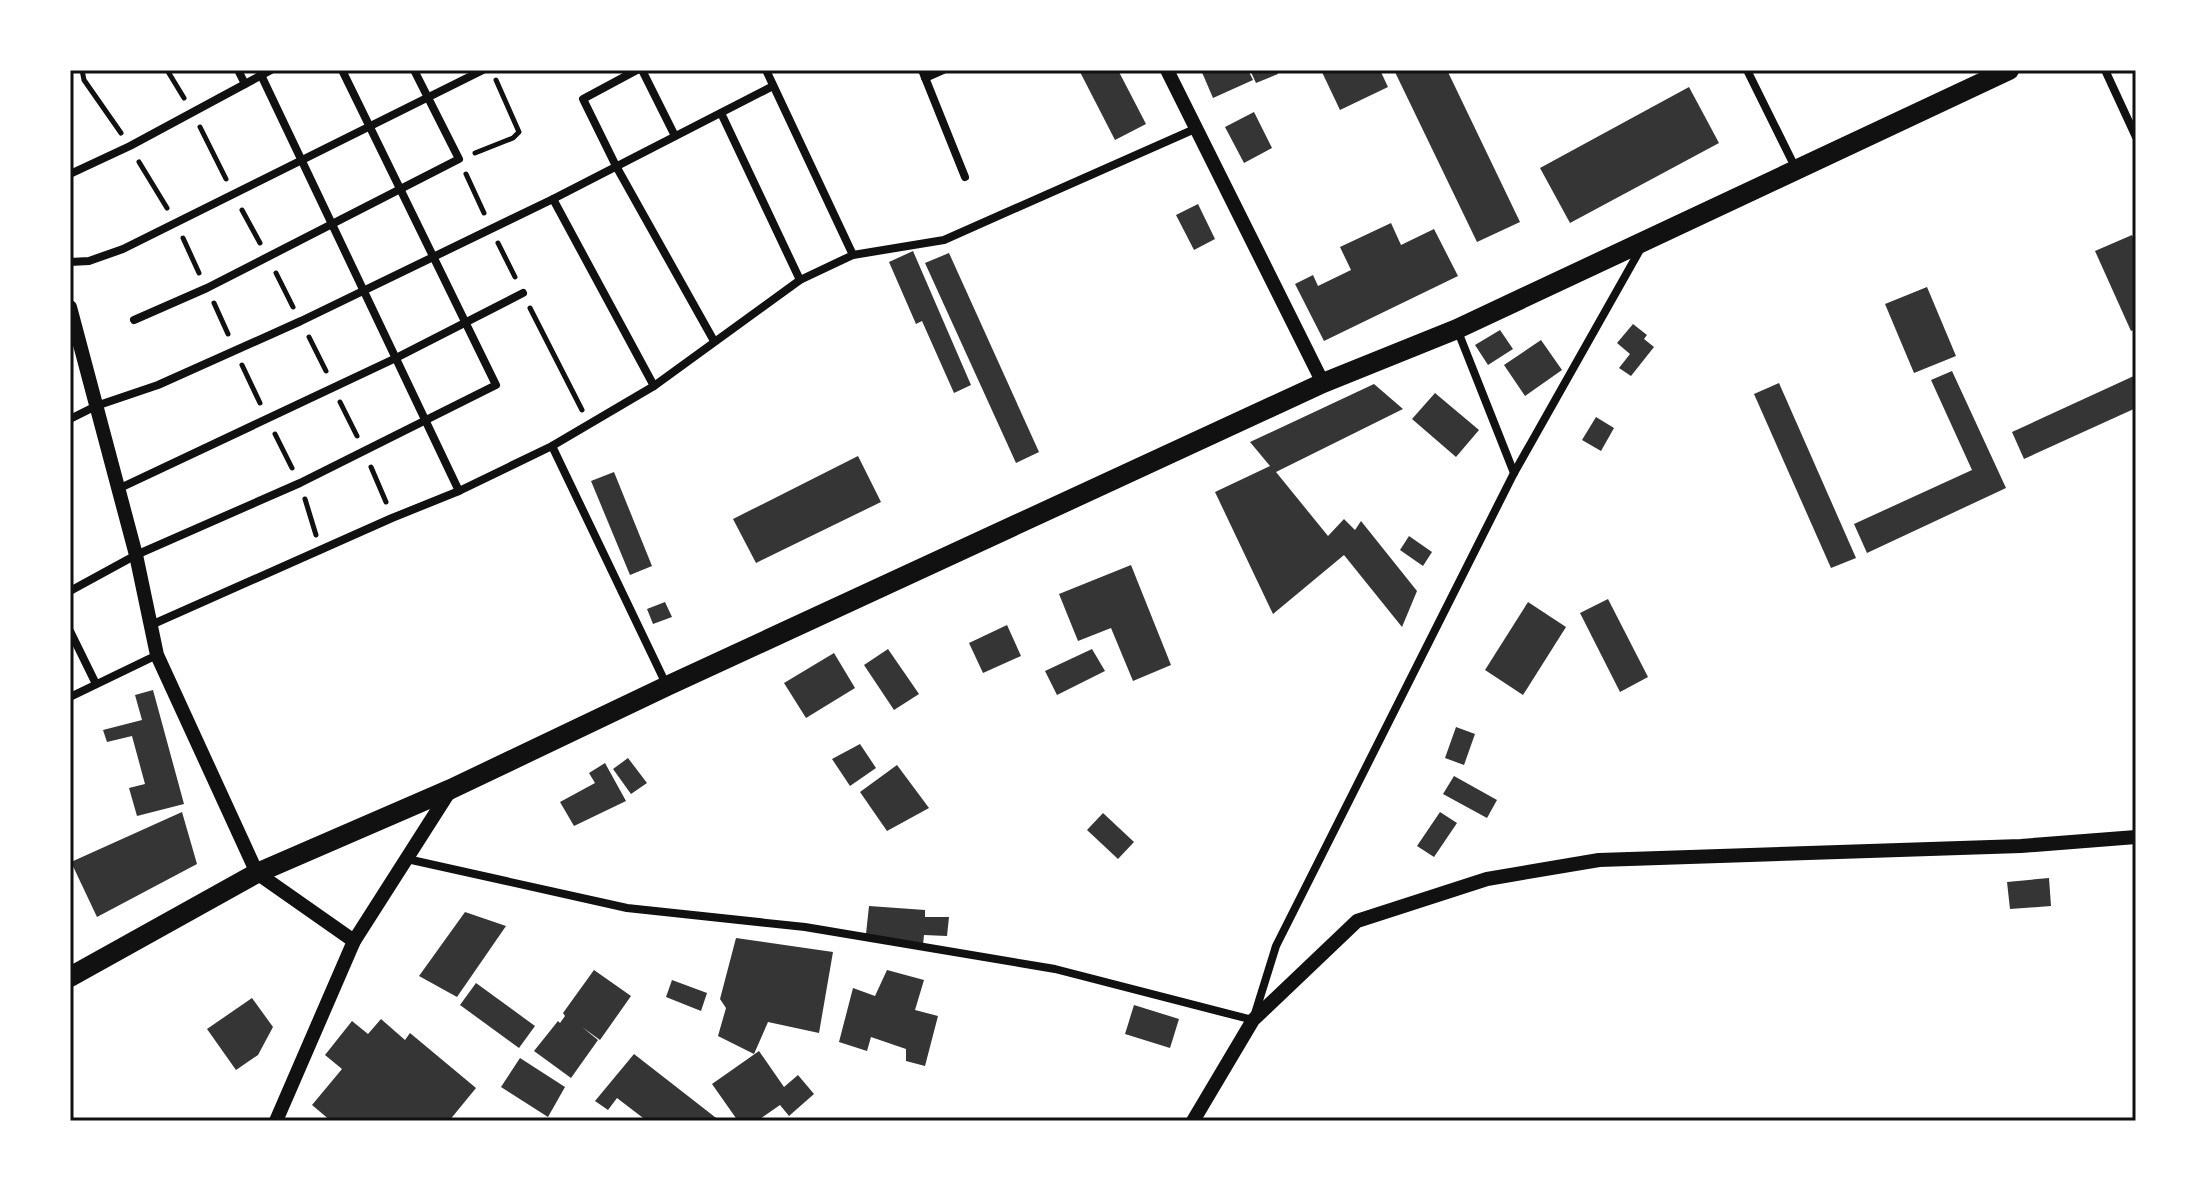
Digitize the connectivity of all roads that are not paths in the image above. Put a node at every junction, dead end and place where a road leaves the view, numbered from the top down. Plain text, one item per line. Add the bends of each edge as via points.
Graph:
1 (238, 70) edge
2 (271, 70) edge
3 (342, 70) edge
4 (414, 70) edge
5 (483, 70) edge
6 (640, 70) edge
7 (766, 70) edge
8 (943, 70) edge
9 (1167, 70) edge
10 (1747, 70) edge
11 (2009, 70) edge
12 (2105, 70) edge
13 (924, 74) edge
14 (261, 75) junction
15 (245, 84) junction
16 (773, 86) junction
17 (428, 97) junction
18 (721, 113) junction
19 (369, 126) junction
20 (1197, 128) junction
21 (675, 136) junction
22 (2136, 137) edge
23 (302, 160) junction
24 (616, 166) junction
25 (1796, 169) junction
26 (70, 174) edge
27 (965, 177) dead end
28 (400, 190) junction
29 (553, 199) junction
30 (332, 224) junction
31 (1646, 238) junction
32 (853, 255) junction
33 (433, 256) junction
34 (70, 262) edge
35 (800, 280) junction
36 (364, 291) junction
37 (523, 293) road end
38 (70, 307) edge
39 (134, 320) dead end
40 (464, 321) junction
41 (1457, 329) junction
42 (72, 331) edge
43 (714, 341) junction
44 (396, 358) junction
45 (1323, 383) junction
46 (654, 386) junction
47 (96, 406) junction
48 (70, 419) edge
49 (427, 421) junction
50 (552, 446) junction
51 (1514, 473) junction
52 (118, 489) junction
53 (459, 491) junction
54 (136, 555) junction
55 (70, 591) edge
56 (151, 625) junction
57 (70, 631) edge
58 (157, 655) junction
59 (96, 684) junction
60 (667, 686) junction
61 (70, 697) edge
62 (451, 789) junction
63 (2136, 837) edge
64 (407, 859) junction
65 (257, 873) junction
66 (354, 941) junction
67 (70, 977) edge
68 (1253, 1020) junction
69 (276, 1121) edge
70 (1193, 1121) edge

1 - 15 street
2 - 14 street
3 - 19 street
4 - 17 street
5 - 17 street
6 - 21 street
6 - 24 street via 583,99
7 - 16 street
8 - 13 street
9 - 20 street
10 - 25 street
11 - 25 main road
12 - 22 street
13 - 27 street
14 - 15 street
14 - 23 street
15 - 26 street
16 - 18 street
16 - 32 street
17 - 19 street
17 - 28 street via 459,159
18 - 21 street
18 - 35 street
19 - 23 street
19 - 28 street
20 - 32 street via 944,240
20 - 45 street
21 - 24 street
23 - 30 street
23 - 34 street via 123,249
24 - 29 street
24 - 43 street
25 - 31 main road
28 - 30 street
28 - 33 street
29 - 33 street
29 - 46 street
30 - 36 street
30 - 39 street
31 - 41 main road
31 - 51 street
32 - 35 street
33 - 36 street
33 - 40 street
35 - 43 street
36 - 44 street
36 - 47 street via 158,385
37 - 40 street
38 - 42 street
40 - 44 street
40 - 49 street via 496,385
41 - 45 main road
41 - 51 street
42 - 47 street
43 - 46 street
44 - 49 street
44 - 52 street
45 - 60 main road
46 - 50 street
47 - 48 street
47 - 52 street
49 - 53 street
49 - 54 street
50 - 53 street
50 - 60 street
51 - 68 street via 1276,946
52 - 54 street
53 - 56 street
54 - 55 street
54 - 56 street
56 - 58 street
57 - 59 street
58 - 59 street
58 - 65 street
59 - 61 street
60 - 62 main road
62 - 64 street
62 - 65 main road
63 - 68 street via 2021,846 1599,860 1487,879 1357,921
64 - 66 street
64 - 68 street via 627,908 805,927 1055,969
65 - 66 street
65 - 67 main road
66 - 69 street
68 - 70 street

